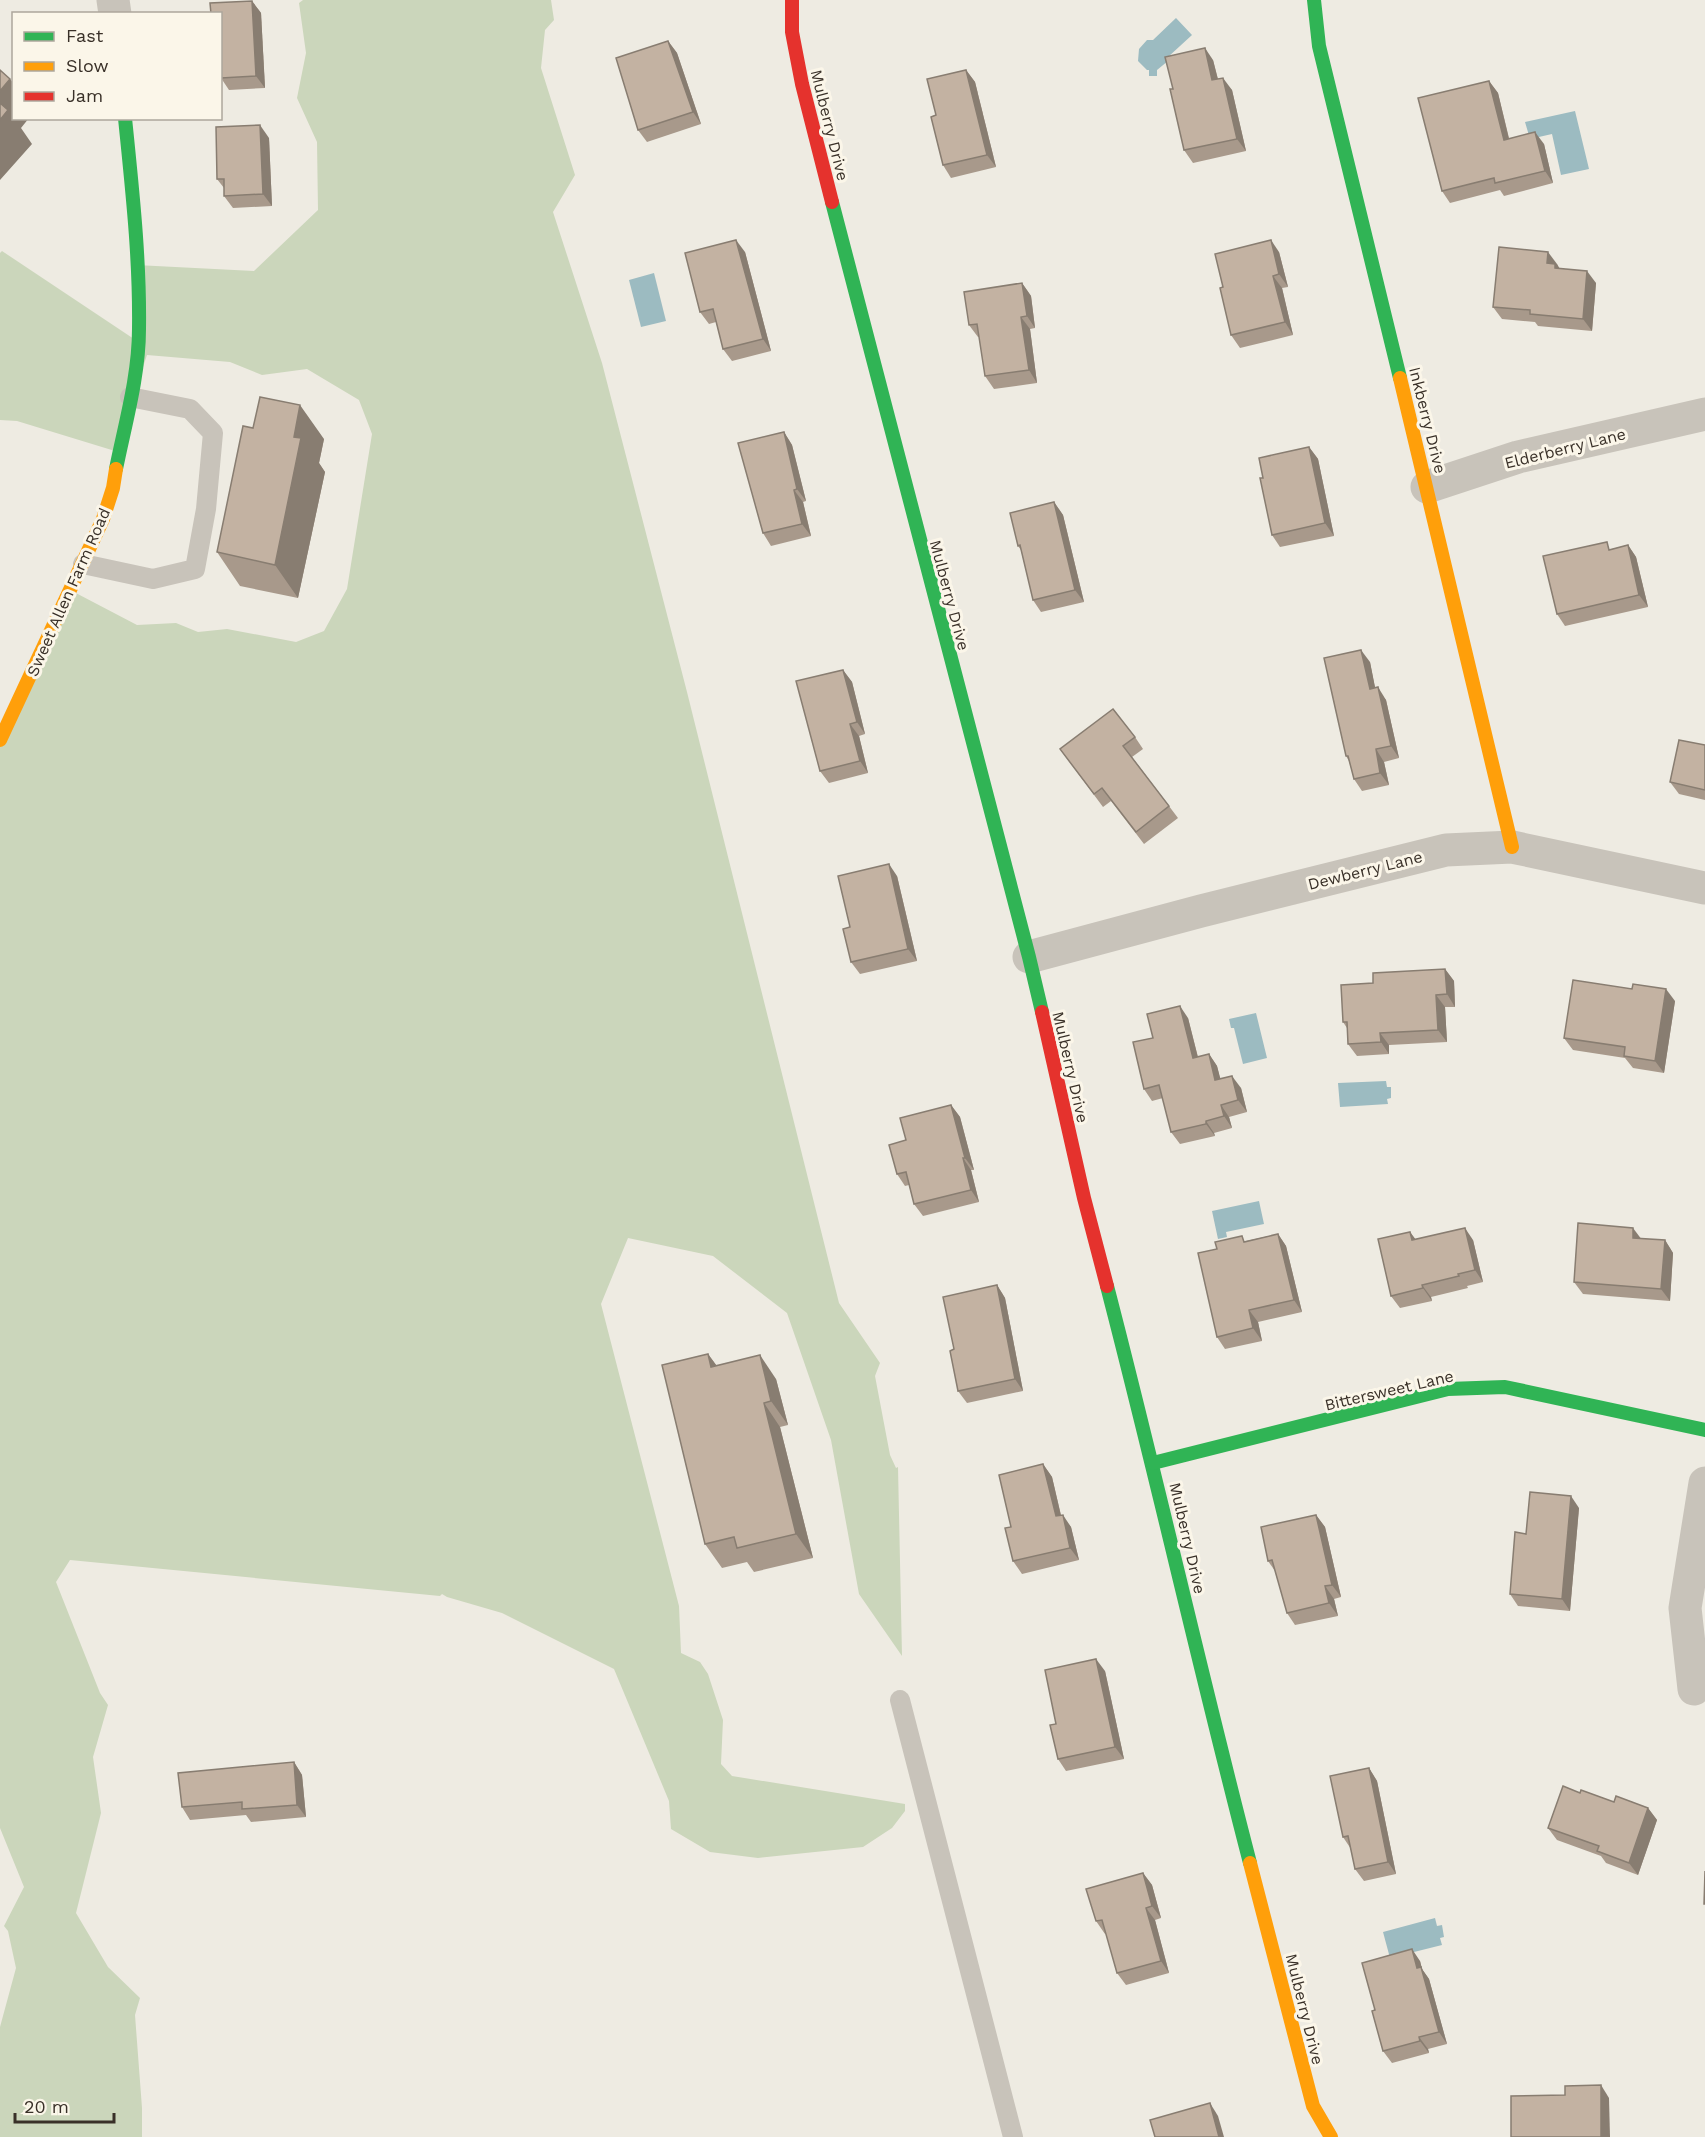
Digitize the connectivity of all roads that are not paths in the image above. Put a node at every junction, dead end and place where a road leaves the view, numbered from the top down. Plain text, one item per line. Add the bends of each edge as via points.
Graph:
1 (792, 0) edge
2 (1314, 0) edge
3 (125, 120) edge
4 (130, 397) junction
5 (1705, 414) edge
6 (1427, 487) junction
7 (83, 564) junction
8 (0, 740) edge
9 (1512, 848) junction
10 (1705, 888) edge
11 (1029, 957) junction
12 (1705, 1430) edge
13 (1153, 1463) junction
14 (1705, 1483) edge
15 (1694, 1689) dead end
16 (900, 1700) dead end
17 (1013, 2137) edge
18 (1331, 2137) edge

1 - 11 street, Mulberry Drive via 792,32 802,84
2 - 6 street, Inkberry Drive via 1318,46
3 - 4 street, Sweet Allen Farm Road via 138,250 139,330
4 - 7 street, Sweet Allen Farm Road via 113,488
4 - 7 lane via 190,409 213,433 206,509 195,569 153,579
5 - 6 street, Elderberry Lane via 1518,458
6 - 9 street, Inkberry Drive
7 - 8 street, Sweet Allen Farm Road
9 - 10 street, Dewberry Lane
9 - 11 street, Dewberry Lane via 1446,849
11 - 13 street, Mulberry Drive via 1084,1198
12 - 13 street, Bittersweet Lane via 1506,1387 1448,1389
13 - 18 street, Mulberry Drive via 1223,1758 1313,2106
14 - 15 street via 1686,1608
16 - 17 lane

